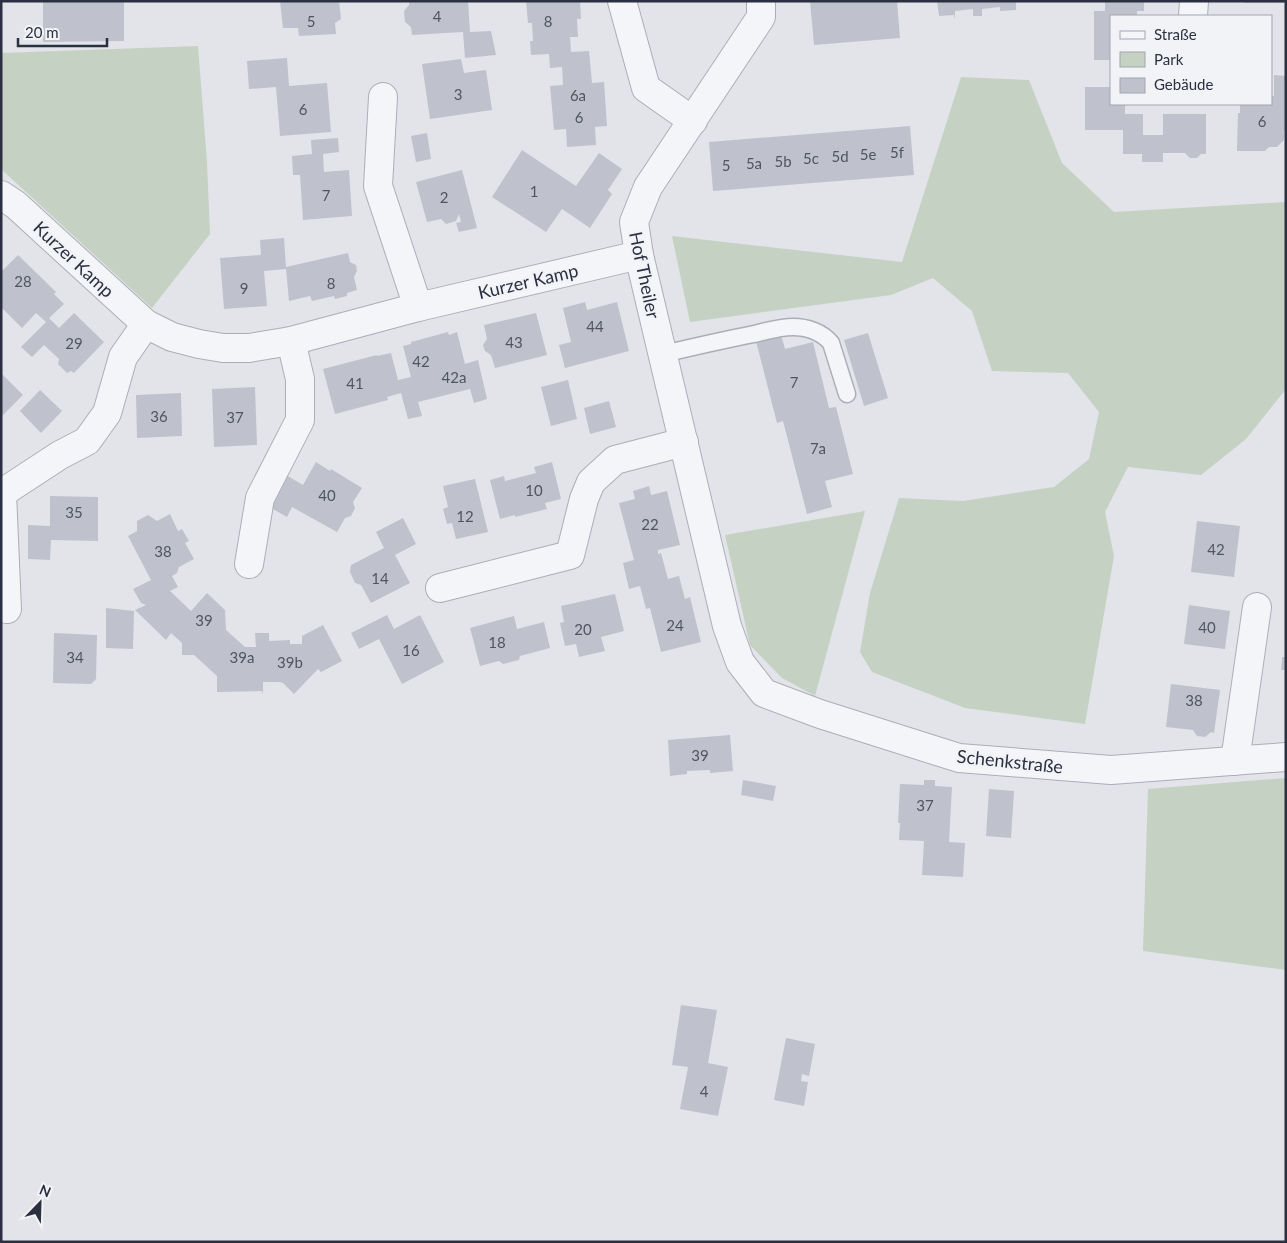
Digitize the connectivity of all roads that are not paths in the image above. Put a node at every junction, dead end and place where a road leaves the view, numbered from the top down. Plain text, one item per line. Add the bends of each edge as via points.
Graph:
1 (622, 1) edge
2 (761, 1) edge
3 (1194, 1) edge
4 (1193, 15) edge
5 (383, 97) dead end
6 (693, 121) junction
7 (1, 195) edge
8 (639, 256) junction
9 (418, 307) junction
10 (146, 324) junction
11 (291, 341) junction
12 (663, 354) junction
13 (847, 394) dead end
14 (684, 442) junction
15 (249, 564) dead end
16 (440, 588) dead end
17 (1257, 606) dead end
18 (7, 609) dead end
19 (764, 693) joint
20 (1286, 757) edge
21 (1235, 760) junction

1 - 6 street via 646,88
2 - 6 street, Hof Theiler via 761,17
3 - 4 street
5 - 9 street via 378,186
6 - 8 street, Hof Theiler via 648,187 634,222
7 - 10 street, Kurzer Kamp
8 - 9 street, Kurzer Kamp
8 - 12 street, Hof Theiler
9 - 11 street, Kurzer Kamp
10 - 11 street, Kurzer Kamp via 172,337 223,348 249,348
10 - 18 street via 123,357 107,413 87,441 2,493
11 - 15 street via 300,379 300,420 260,498
12 - 13 lane via 792,327 819,332 831,342
12 - 14 street, Hof Theiler
14 - 16 street via 615,460 591,482 570,555
14 - 19 street, Hof Theiler via 728,626 740,662
17 - 21 street
19 - 21 street, Schenkstraße via 959,758 1111,770
20 - 21 street, Schenkstraße

